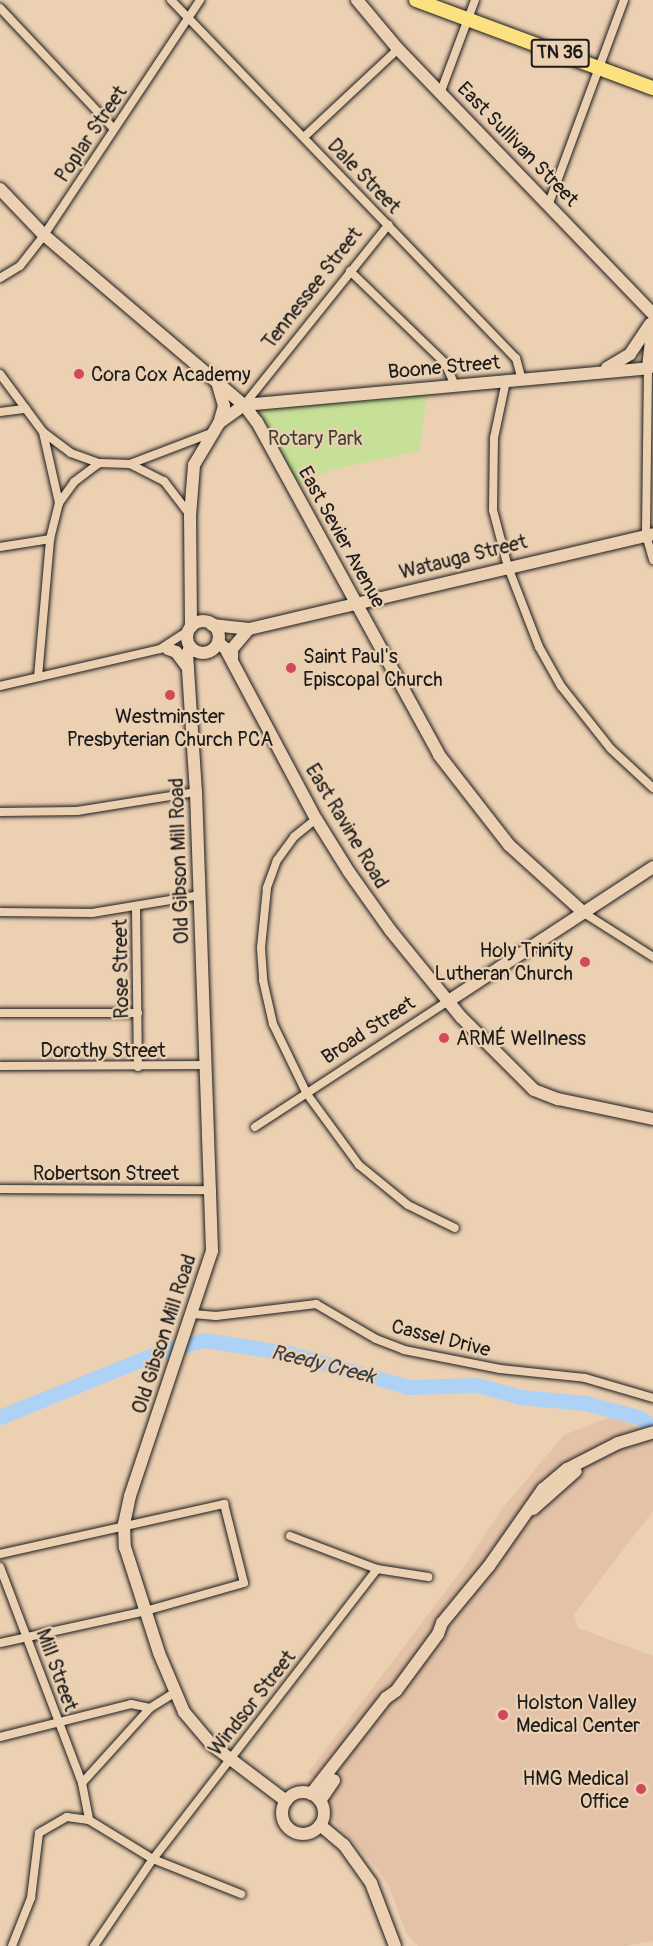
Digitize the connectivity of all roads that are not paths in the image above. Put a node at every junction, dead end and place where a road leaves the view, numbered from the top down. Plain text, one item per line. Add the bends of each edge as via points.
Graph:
1 (171, 0) edge
2 (200, 0) edge
3 (357, 0) edge
4 (416, 0) edge
5 (474, 0) edge
6 (624, 0) edge
7 (0, 8) edge
8 (188, 19) junction
9 (467, 19) junction
10 (398, 49) junction
11 (599, 68) junction
12 (653, 88) edge
13 (441, 91) junction
14 (114, 129) junction
15 (304, 137) junction
16 (0, 189) edge
17 (549, 203) junction
18 (388, 225) junction
19 (44, 235) junction
20 (350, 271) junction
21 (0, 278) edge
22 (653, 318) edge
23 (648, 368) junction
24 (0, 374) edge
25 (585, 374) junction
26 (522, 380) junction
27 (216, 381) junction
28 (506, 381) junction
29 (455, 385) junction
30 (244, 405) junction
31 (26, 409) junction
32 (0, 412) edge
33 (215, 428) junction
34 (43, 432) junction
35 (99, 463) junction
36 (130, 464) junction
37 (59, 503) junction
38 (190, 516) junction
39 (650, 534) edge
40 (50, 539) junction
41 (0, 547) edge
42 (653, 560) edge
43 (508, 567) junction
44 (192, 597) junction
45 (356, 603) junction
46 (210, 623) junction
47 (249, 628) junction
48 (190, 629) junction
49 (190, 646) junction
50 (212, 647) junction
51 (164, 649) junction
52 (232, 659) junction
53 (190, 675) junction
54 (38, 677) junction
55 (0, 686) edge
56 (653, 788) edge
57 (196, 792) junction
58 (0, 812) edge
59 (316, 819) junction
60 (653, 867) edge
61 (201, 895) junction
62 (136, 907) junction
63 (0, 912) edge
64 (584, 913) junction
65 (653, 957) edge
66 (447, 1002) junction
67 (0, 1013) edge
68 (138, 1013) junction
69 (205, 1065) junction
70 (0, 1066) edge
71 (138, 1067) junction
72 (307, 1094) junction
73 (653, 1119) edge
74 (255, 1127) dead end
75 (0, 1189) edge
76 (212, 1190) junction
77 (454, 1228) dead end
78 (190, 1320) junction
79 (653, 1398) edge
80 (653, 1432) edge
81 (124, 1524) junction
82 (290, 1536) dead end
83 (0, 1554) edge
84 (0, 1567) edge
85 (377, 1569) junction
86 (428, 1577) dead end
87 (146, 1611) junction
88 (28, 1637) junction
89 (0, 1643) edge
90 (174, 1693) junction
91 (150, 1708) junction
92 (58, 1723) junction
93 (0, 1737) edge
94 (229, 1758) junction
95 (82, 1783) junction
96 (315, 1798) junction
97 (286, 1801) junction
98 (89, 1820) junction
99 (320, 1825) junction
100 (153, 1859) junction
101 (241, 1894) dead end
102 (12, 1946) edge
103 (94, 1946) edge
104 (395, 1946) edge

1 - 8 street, Dale Street
2 - 8 street, Poplar Street
3 - 10 street, East Sullivan Street
4 - 9 main road, TN 36
5 - 9 street
6 - 11 street
7 - 14 street
8 - 14 street, Poplar Street
8 - 15 street, Dale Street
9 - 11 main road, TN 36
9 - 13 street
10 - 13 street, East Sullivan Street
10 - 15 street
11 - 12 main road, TN 36
11 - 17 street
13 - 17 street, East Sullivan Street
14 - 19 street, Poplar Street
15 - 18 street, Dale Street
16 - 19 street, East Sevier Avenue
17 - 22 street, East Sullivan Street
18 - 20 street, Tennessee Street
18 - 26 street, Dale Street via 516,358
19 - 21 street, Poplar Street via 20,266
19 - 27 street, East Sevier Avenue
20 - 29 street via 445,363
20 - 30 street, Tennessee Street
22 - 23 street
22 - 25 street via 624,360
23 - 25 street, Boone Street
23 - 39 street
24 - 31 street
25 - 26 street, Boone Street
26 - 28 street, Boone Street
27 - 30 street, East Sevier Avenue
27 - 33 street via 224,406
28 - 29 street, Boone Street
28 - 43 street via 494,438 493,510
29 - 30 street, Boone Street
30 - 33 street, Tennessee Street
30 - 45 street, East Sevier Avenue
31 - 32 street
31 - 34 street
33 - 36 street, Tennessee Street
33 - 38 street via 194,465
34 - 35 street, Tennessee Street via 71,453
34 - 37 street
35 - 36 street, Tennessee Street
35 - 37 street via 74,482
36 - 38 street via 164,481
37 - 40 street
38 - 44 street
39 - 42 street
39 - 43 street, Watauga Street
40 - 41 street
40 - 54 street
43 - 45 street, Watauga Street
43 - 56 street via 539,647 561,686 611,749
44 - 46 street
44 - 48 street
45 - 47 street, Watauga Street
45 - 64 street, East Sevier Avenue via 457,782 509,845
46 - 47 street, Watauga Street
46 - 48 street
46 - 50 street
47 - 50 street
47 - 52 street via 232,649
48 - 49 street, Old Gibson Mill Road
48 - 51 street
49 - 50 street
49 - 51 street
49 - 53 street, Old Gibson Mill Road
50 - 52 street
50 - 53 street
51 - 53 street via 183,659
51 - 54 street
52 - 59 street, East Ravine Road
53 - 57 street, Old Gibson Mill Road
54 - 55 street
57 - 58 street via 77,810
57 - 61 street, Old Gibson Mill Road
59 - 66 street, East Ravine Road via 375,910
59 - 72 street via 294,837 277,860 267,888 261,948 262,980 273,1024
60 - 64 street, Broad Street
61 - 62 street
61 - 69 street, Old Gibson Mill Road
62 - 63 street via 92,913
62 - 68 street, Rose Street
64 - 65 street
64 - 66 street, Broad Street
66 - 72 street, Broad Street
66 - 73 street, East Ravine Road via 534,1089 558,1099
67 - 68 street
68 - 71 street, Rose Street
69 - 71 street, Dorothy Street
69 - 76 street, Old Gibson Mill Road
70 - 71 street, Dorothy Street
72 - 74 street, Broad Street
72 - 77 street via 359,1166 381,1187
75 - 76 street, Robertson Street
76 - 78 street, Old Gibson Mill Road via 212,1251
78 - 79 street, Cassel Drive via 316,1304 376,1339 404,1350 493,1368 585,1378
78 - 81 street, Old Gibson Mill Road
80 - 96 street via 618,1443 582,1463 531,1511 448,1629 438,1634 396,1691 392,1703
81 - 83 street
81 - 87 street, Old Gibson Mill Road via 130,1569
81 - 87 street via 224,1504 236,1545 244,1583
82 - 85 street
84 - 88 street, Mill Street
85 - 86 street
85 - 94 street, Windsor Street
87 - 88 street
87 - 90 street, Old Gibson Mill Road
88 - 89 street
88 - 92 street, Mill Street
90 - 91 street
90 - 94 street, Old Gibson Mill Road via 197,1730
91 - 92 street via 131,1704
91 - 95 street
92 - 93 street
92 - 95 street, Mill Street
94 - 97 street, Old Gibson Mill Road
94 - 100 street, Windsor Street
95 - 98 street, Mill Street
96 - 97 street via 297,1793
96 - 99 street via 324,1813
97 - 99 street via 282,1814 291,1831 303,1834
98 - 100 street
98 - 102 street via 67,1817 39,1833 31,1898
99 - 104 street via 344,1845 371,1883
100 - 101 street
100 - 103 street, Windsor Street

